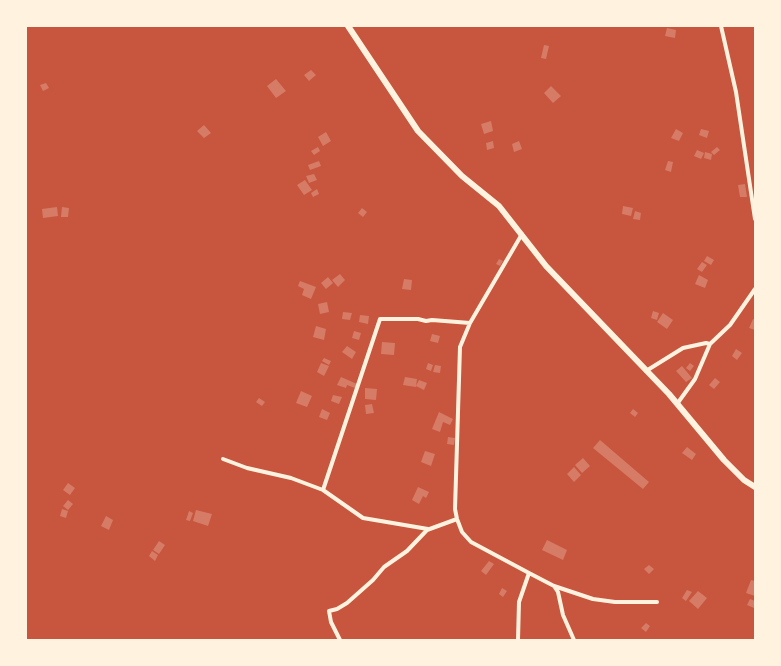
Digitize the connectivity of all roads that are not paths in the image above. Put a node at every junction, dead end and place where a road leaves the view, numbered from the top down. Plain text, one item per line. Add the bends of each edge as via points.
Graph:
1 (348, 26) edge
2 (721, 26) edge
3 (755, 219) edge
4 (522, 234) junction
5 (755, 289) edge
6 (470, 322) junction
7 (710, 344) junction
8 (646, 372) junction
9 (676, 404) junction
10 (222, 459) dead end
11 (755, 487) edge
12 (323, 490) junction
13 (457, 520) junction
14 (428, 529) junction
15 (529, 573) junction
16 (554, 586) junction
17 (657, 602) dead end
18 (340, 640) edge
19 (518, 640) edge
20 (574, 640) edge

1 - 4 street via 418,131 462,176 499,206
2 - 3 street via 736,92
4 - 6 street
4 - 8 street via 546,266
5 - 7 street via 730,325
6 - 12 street via 380,320
6 - 13 street via 460,348 455,509
7 - 8 street via 683,348
7 - 9 street via 695,379
8 - 9 street
9 - 11 street via 724,460
10 - 12 street via 247,468 291,478
12 - 14 street via 363,518
13 - 14 street
13 - 15 street via 462,532 471,542
14 - 18 street via 408,551 384,567 347,603 328,612
15 - 16 street
15 - 19 street via 519,602
16 - 17 street via 600,600
16 - 20 street

